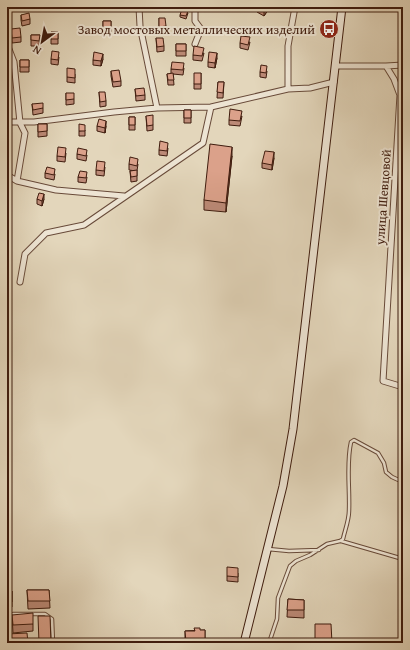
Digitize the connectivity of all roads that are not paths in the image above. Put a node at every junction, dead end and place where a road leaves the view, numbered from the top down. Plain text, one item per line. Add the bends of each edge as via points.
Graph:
1 (139, 7) edge
2 (196, 7) edge
3 (295, 7) edge
4 (342, 7) edge
5 (7, 44) edge
6 (195, 44) dead end
7 (403, 65) edge
8 (336, 66) junction
9 (386, 66) junction
10 (334, 82) junction
11 (288, 89) junction
12 (211, 107) junction
13 (157, 108) junction
14 (7, 122) edge
15 (20, 123) junction
16 (7, 175) edge
17 (17, 181) junction
18 (124, 196) junction
19 (20, 282) dead end
20 (403, 387) edge
21 (403, 482) edge
22 (340, 541) junction
23 (267, 549) junction
24 (319, 550) junction
25 (403, 559) edge
26 (13, 614) edge
27 (53, 643) edge
28 (244, 643) edge
29 (268, 643) edge

1 - 13 street via 140,26
2 - 6 street via 195,21 201,29
3 - 11 street via 288,46
4 - 8 main road
5 - 15 street via 14,62
7 - 9 street
8 - 9 street
8 - 10 main road
9 - 20 street, улица Шевцовой via 400,96 383,381
10 - 11 street via 310,88
10 - 23 main road via 293,429 283,486
11 - 12 street
12 - 13 street
12 - 18 street via 203,143
13 - 15 street
14 - 15 street
15 - 17 street via 25,134
16 - 17 street
17 - 18 street via 56,190
18 - 19 street via 84,225 46,233 25,254
21 - 22 lane via 386,472 378,453 354,440 351,442 347,460 350,512
22 - 24 lane via 327,544
22 - 25 lane
23 - 24 lane
23 - 28 main road
24 - 29 lane via 296,560 290,566 278,598 277,619
26 - 27 lane via 45,614 52,619

